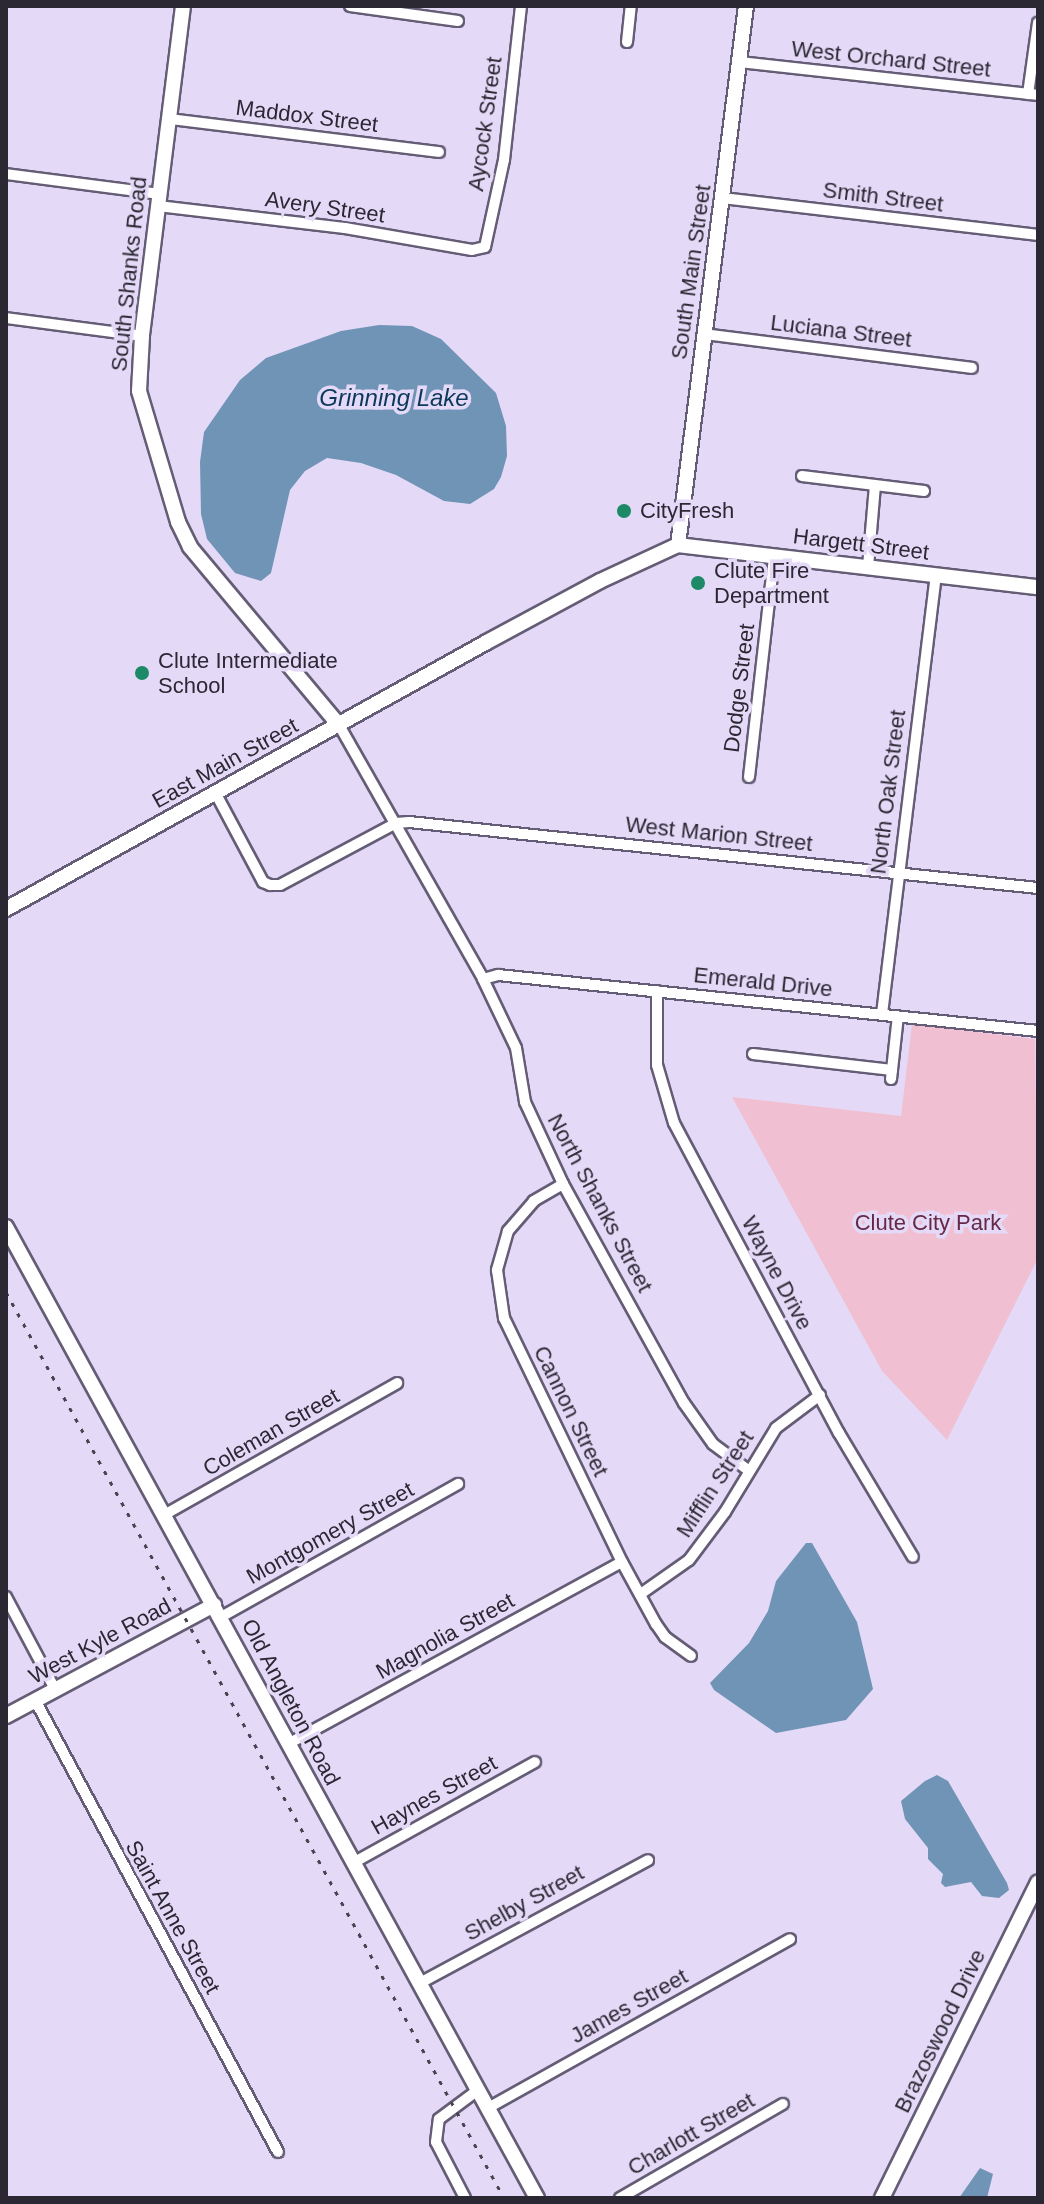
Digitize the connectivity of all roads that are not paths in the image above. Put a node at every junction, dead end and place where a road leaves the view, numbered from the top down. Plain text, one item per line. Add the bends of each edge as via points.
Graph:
1 (183, 6) edge
2 (350, 6) edge
3 (521, 6) edge
4 (631, 6) edge
5 (746, 6) edge
6 (458, 21) dead end
7 (1038, 23) edge
8 (627, 42) dead end
9 (740, 62) junction
10 (1033, 95) edge
11 (170, 119) junction
12 (439, 152) dead end
13 (6, 174) edge
14 (723, 198) junction
15 (159, 200) junction
16 (1038, 235) edge
17 (485, 247) joint
18 (6, 318) edge
19 (704, 334) junction
20 (142, 336) junction
21 (972, 368) dead end
22 (802, 476) dead end
23 (875, 485) junction
24 (924, 491) dead end
25 (678, 545) junction
26 (774, 556) junction
27 (868, 567) junction
28 (936, 575) junction
29 (1038, 587) edge
30 (339, 725) junction
31 (749, 777) dead end
32 (216, 794) junction
33 (396, 823) junction
34 (898, 873) junction
35 (1038, 888) edge
36 (6, 909) edge
37 (483, 979) junction
38 (657, 991) junction
39 (882, 1014) junction
40 (898, 1016) junction
41 (1038, 1031) edge
42 (753, 1054) dead end
43 (563, 1184) junction
44 (6, 1227) edge
45 (397, 1383) dead end
46 (820, 1395) junction
47 (748, 1470) junction
48 (458, 1484) dead end
49 (164, 1515) junction
50 (913, 1557) dead end
51 (622, 1562) junction
52 (642, 1593) junction
53 (6, 1597) edge
54 (218, 1611) junction
55 (691, 1656) dead end
56 (55, 1689) junction
57 (35, 1700) junction
58 (6, 1716) edge
59 (288, 1744) junction
60 (535, 1762) dead end
61 (648, 1860) dead end
62 (353, 1863) junction
63 (1038, 1883) edge
64 (790, 1939) dead end
65 (420, 1983) junction
66 (478, 2090) junction
67 (783, 2104) dead end
68 (488, 2108) junction
69 (278, 2152) dead end
70 (465, 2198) edge
71 (537, 2198) edge
72 (620, 2198) edge
73 (882, 2198) edge

1 - 11 street, South Shanks Road
2 - 6 street
3 - 17 street, Aycock Street via 504,160
4 - 8 street
5 - 9 street, South Main Street
7 - 10 street
9 - 10 street, West Orchard Street
9 - 14 street, South Main Street
11 - 12 street, Maddox Street
11 - 15 street, South Shanks Road
13 - 15 street, Avery Street
14 - 16 street, Smith Street
14 - 19 street, South Main Street
15 - 17 street, Avery Street via 472,250
15 - 20 street, South Shanks Road
18 - 20 street
19 - 21 street, Luciana Street
19 - 25 street, South Main Street
20 - 30 street, South Shanks Road via 139,391 190,547
22 - 23 street
23 - 24 street
23 - 27 street
25 - 26 street, Hargett Street
25 - 30 street, East Main Street via 600,581
26 - 27 street, Hargett Street
26 - 31 street, Dodge Street
27 - 28 street, Hargett Street
28 - 29 street, Hargett Street
28 - 34 street, North Oak Street
30 - 32 street, East Main Street
30 - 33 street, North Shanks Street
32 - 33 street via 263,882 270,885 280,885
32 - 36 street, East Main Street
33 - 34 street, West Marion Street
33 - 37 street, North Shanks Street
34 - 35 street, West Marion Street
34 - 39 street, North Oak Street
37 - 38 street, Emerald Drive via 498,975
37 - 43 street, North Shanks Street via 516,1048 525,1102
38 - 39 street, Emerald Drive
38 - 46 street, Wayne Drive via 657,1065 674,1123
39 - 40 street, Emerald Drive
40 - 41 street, Emerald Drive
40 - 42 street via 892,1074
43 - 47 street, North Shanks Street via 684,1403 713,1444
43 - 51 street, Cannon Street via 534,1201 508,1231 498,1290 504,1318
44 - 49 street, Old Angleton Road
45 - 49 street, Coleman Street
46 - 47 street, Mifflin Street via 776,1428
46 - 50 street, Wayne Drive
47 - 52 street, Mifflin Street via 702,1545 674,1574
48 - 54 street, Montgomery Street
49 - 54 street, Old Angleton Road
51 - 52 street, Cannon Street
51 - 59 street, Magnolia Street
52 - 55 street, Cannon Street via 665,1637
53 - 56 street
54 - 56 street, West Kyle Road
54 - 59 street, Old Angleton Road
56 - 57 street, West Kyle Road
57 - 58 street, West Kyle Road
57 - 69 street, Saint Anne Street
59 - 62 street, Old Angleton Road
60 - 62 street, Haynes Street
61 - 65 street, Shelby Street
62 - 65 street, Old Angleton Road
63 - 73 street, Brazoswood Drive
64 - 68 street, James Street
65 - 66 street, Old Angleton Road
66 - 68 street, Old Angleton Road
66 - 70 street via 439,2119 436,2142
67 - 72 street, Charlott Street
68 - 71 street, Old Angleton Road

